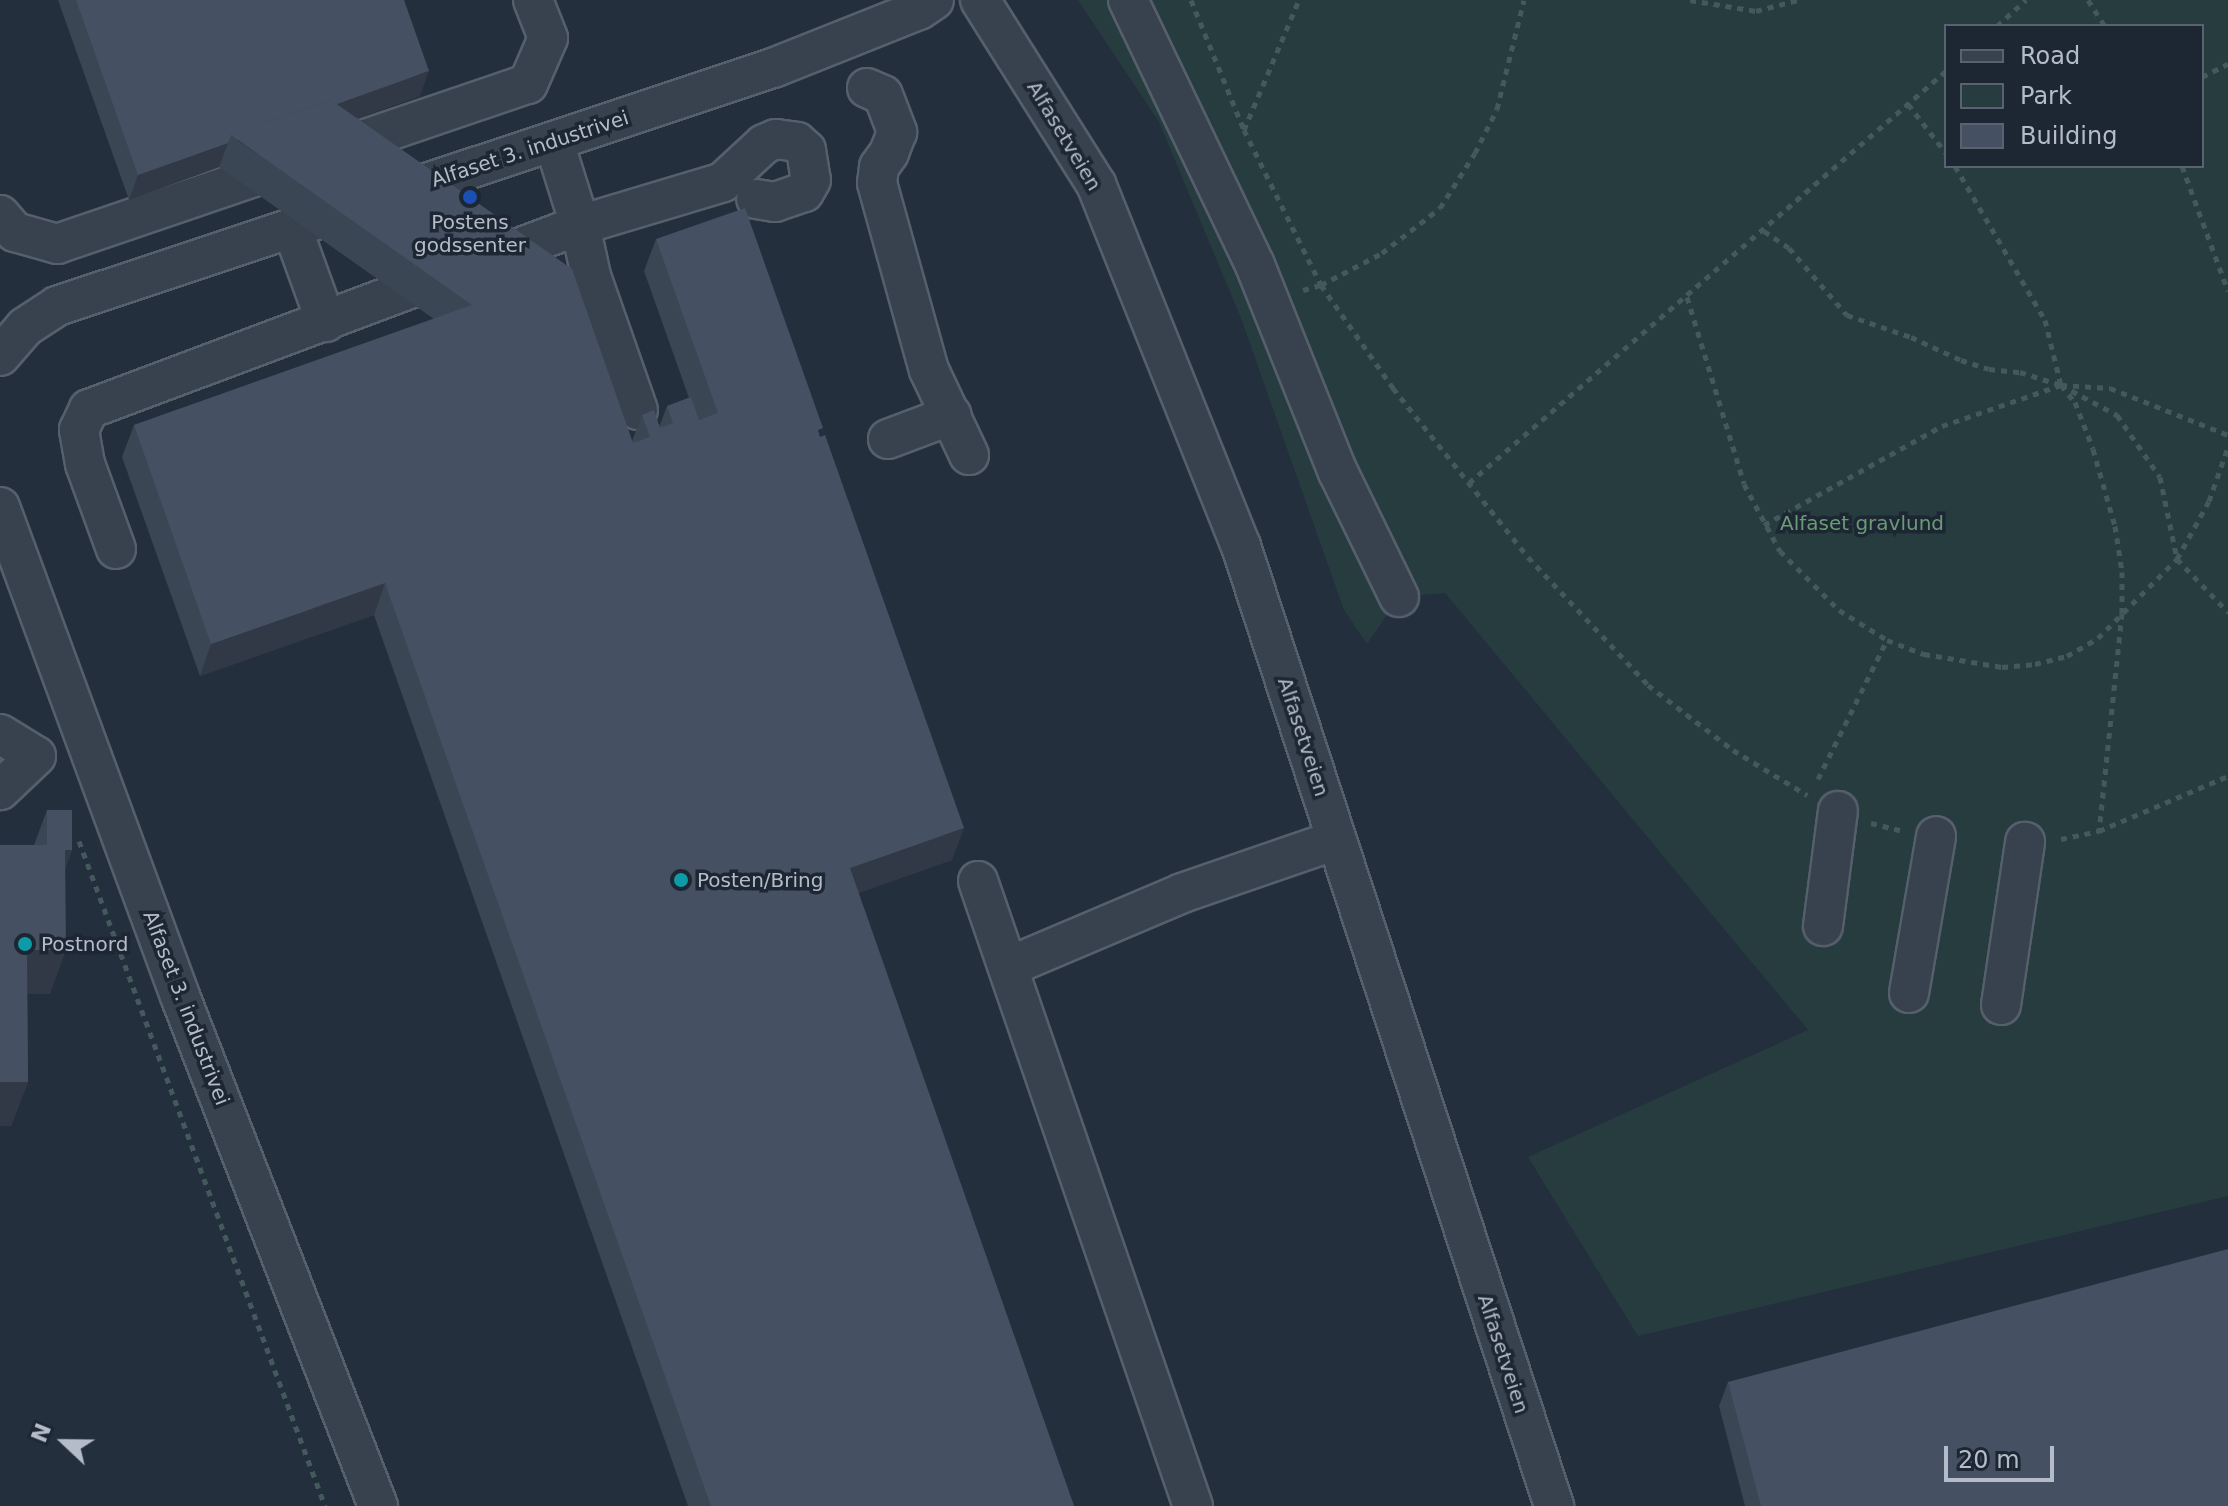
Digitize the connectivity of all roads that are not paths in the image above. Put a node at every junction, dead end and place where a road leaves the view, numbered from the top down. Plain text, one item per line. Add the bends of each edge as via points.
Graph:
1 (533, 0) edge
2 (934, 0) edge
3 (980, 0) edge
4 (1128, 0) edge
5 (840, 41) junction
6 (554, 142) junction
7 (756, 199) dead end
8 (0, 215) edge
9 (580, 225) junction
10 (292, 228) junction
11 (326, 322) junction
12 (0, 356) edge
13 (638, 410) dead end
14 (952, 415) junction
15 (888, 439) dead end
16 (969, 455) dead end
17 (0, 507) edge
18 (116, 549) dead end
19 (1399, 597) dead end
20 (0, 734) edge
21 (84, 744) junction
22 (18, 760) edge
23 (0, 790) edge
24 (1838, 811) road end
25 (1936, 836) road end
26 (1336, 840) junction
27 (2025, 842) road end
28 (978, 881) dead end
29 (1823, 926) dead end
30 (1008, 967) junction
31 (1909, 993) dead end
32 (2001, 1005) dead end
33 (1550, 1496) edge
34 (378, 1506) edge
35 (1193, 1506) edge

1 - 8 street via 548,38 528,84 57,244 15,232
2 - 5 street, Alfaset 3. industrivei
3 - 26 street, Alfasetveien via 1096,184 1241,546
4 - 19 street via 1269,300 1338,472
5 - 6 street, Alfaset 3. industrivei
5 - 14 street via 867,88 883,95 897,132 879,167 881,197 929,370
6 - 9 street
6 - 10 street, Alfaset 3. industrivei
7 - 9 street via 775,202 804,192 811,180 806,150 797,142 776,139 764,144 723,182
9 - 11 street
9 - 13 street via 591,276
10 - 11 street
10 - 12 street, Alfaset 3. industrivei via 57,306 25,327
11 - 18 street via 89,409 79,430 85,464
14 - 15 street
14 - 16 street
17 - 21 street, Alfaset 3. industrivei
20 - 22 street
21 - 22 street
21 - 34 street, Alfaset 3. industrivei
22 - 23 street
24 - 29 street
25 - 31 street
26 - 30 street via 1182,893
26 - 33 street, Alfasetveien
27 - 32 street
28 - 30 street
30 - 35 street

